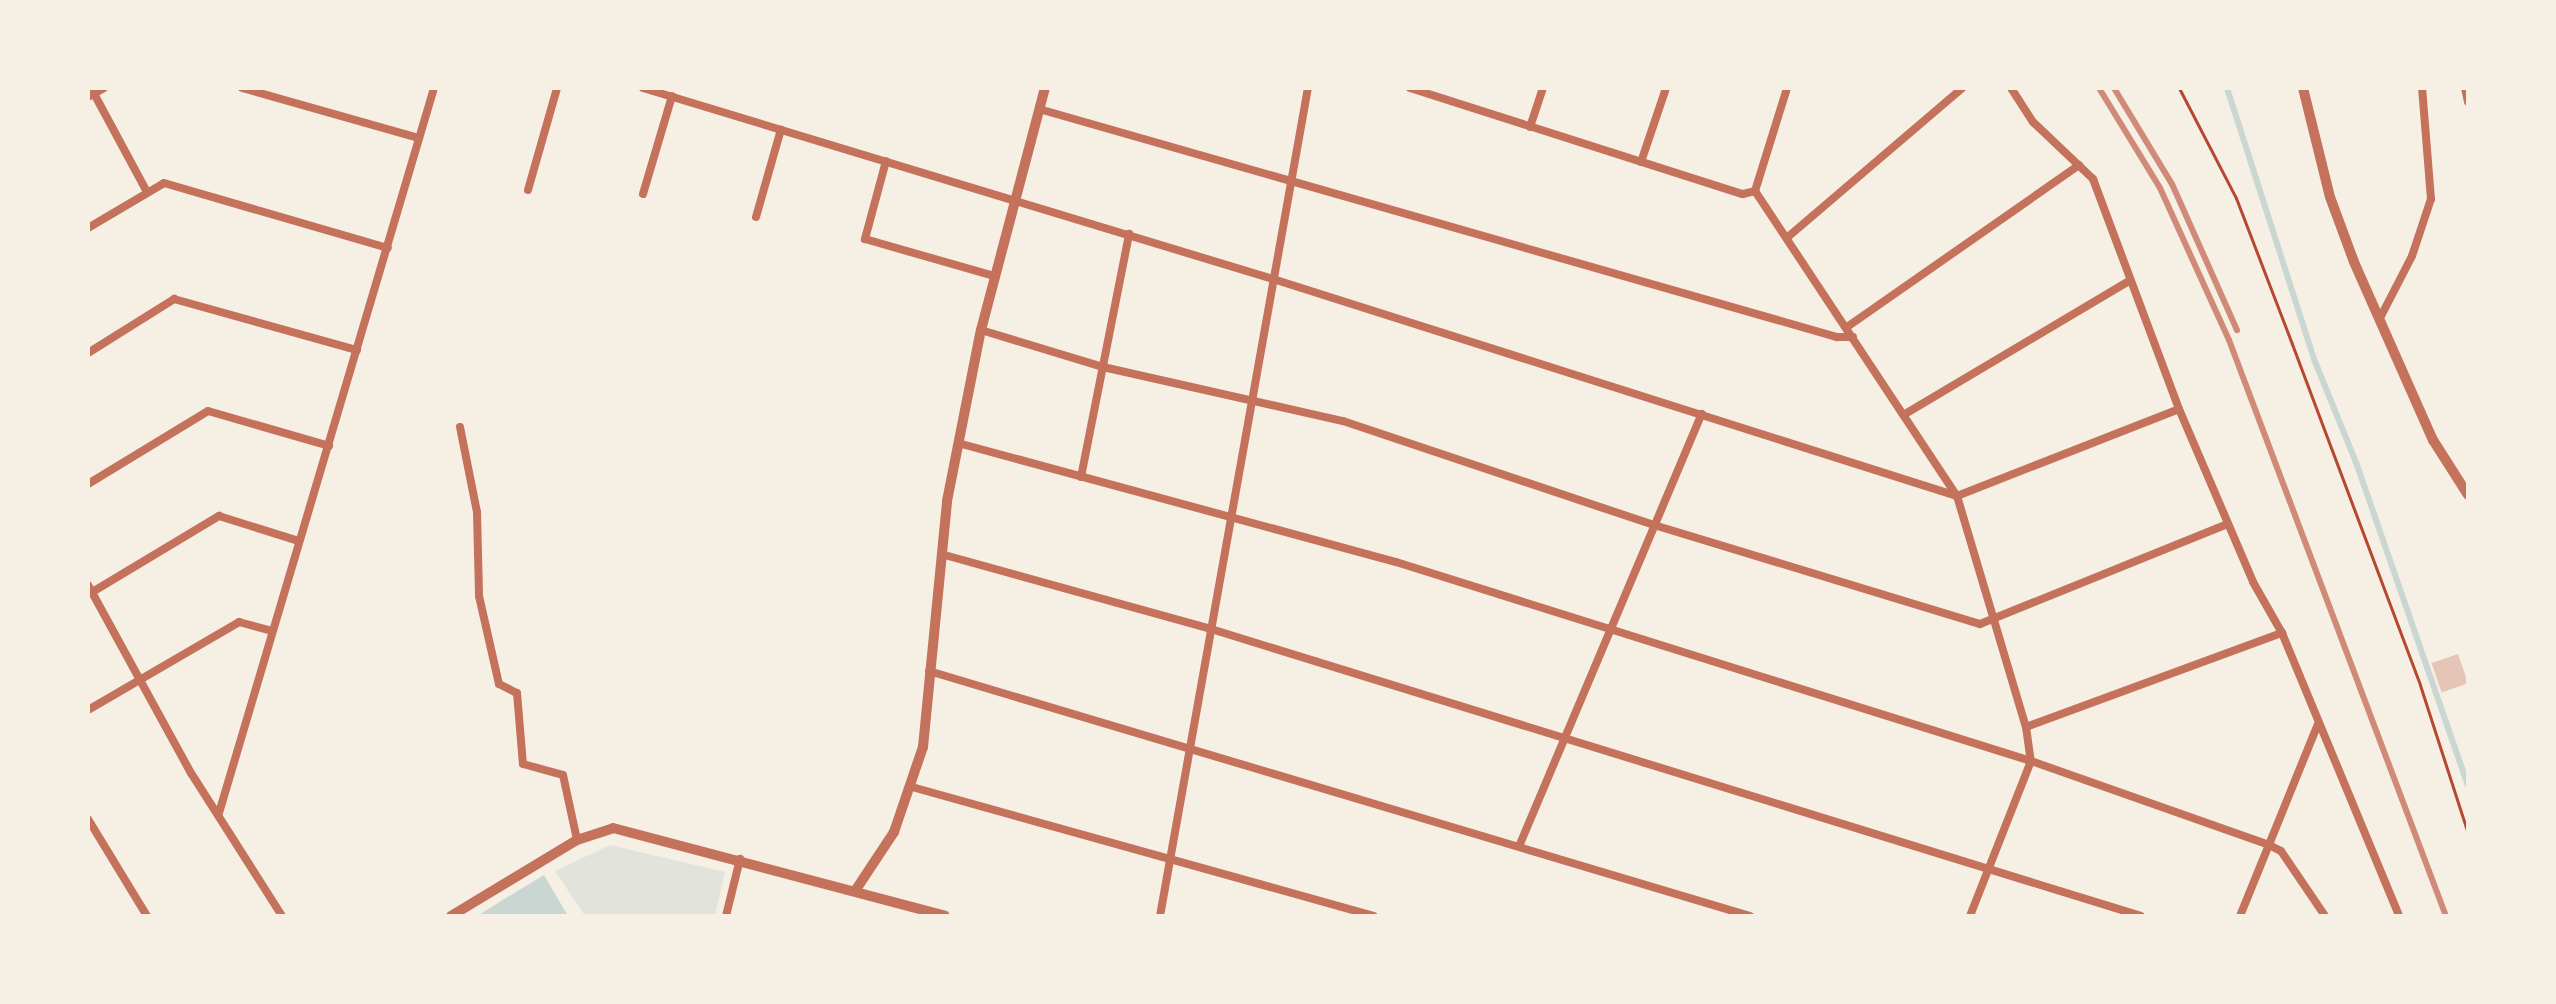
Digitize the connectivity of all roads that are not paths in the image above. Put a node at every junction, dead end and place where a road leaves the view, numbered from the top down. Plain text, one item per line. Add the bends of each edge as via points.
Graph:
1 (104, 88) edge
2 (242, 88) edge
3 (434, 88) edge
4 (557, 88) edge
5 (643, 88) edge
6 (1032, 88) edge
7 (1308, 88) edge
8 (1410, 88) edge
9 (1543, 88) edge
10 (1666, 88) edge
11 (1787, 88) edge
12 (1962, 88) edge
13 (2011, 88) edge
14 (2303, 88) edge
15 (2422, 88) edge
16 (2465, 88) edge
17 (1044, 90) edge
18 (1423, 90) edge
19 (91, 93) edge
20 (672, 96) junction
21 (2468, 102) edge
22 (1039, 109) junction
23 (1530, 127) junction
24 (781, 129) junction
25 (419, 138) junction
26 (886, 161) junction
27 (1641, 162) junction
28 (2079, 165) junction
29 (1291, 181) junction
30 (528, 190) dead end
31 (1755, 191) junction
32 (147, 192) junction
33 (643, 194) dead end
34 (1012, 198) junction
35 (756, 217) dead end
36 (88, 228) edge
37 (1129, 234) junction
38 (1789, 236) junction
39 (388, 248) junction
40 (994, 276) junction
41 (1273, 279) junction
42 (2129, 281) junction
43 (2378, 321) junction
44 (1847, 327) junction
45 (981, 330) junction
46 (1853, 337) junction
47 (357, 350) junction
48 (88, 353) edge
49 (1103, 367) junction
50 (1252, 403) junction
51 (2179, 409) junction
52 (1702, 414) junction
53 (1905, 414) junction
54 (460, 427) dead end
55 (958, 443) junction
56 (329, 446) junction
57 (1081, 477) junction
58 (2463, 480) edge
59 (88, 484) edge
60 (2468, 495) edge
61 (1957, 496) junction
62 (1232, 516) junction
63 (2228, 524) junction
64 (1654, 525) junction
65 (299, 541) junction
66 (941, 554) junction
67 (89, 591) edge
68 (1993, 618) junction
69 (1211, 629) junction
70 (272, 631) junction
71 (1612, 631) junction
72 (2282, 633) junction
73 (929, 671) junction
74 (139, 680) junction
75 (88, 710) edge
76 (2318, 724) junction
77 (2026, 727) junction
78 (1566, 737) junction
79 (1190, 745) junction
80 (2031, 761) junction
81 (912, 787) junction
82 (219, 813) junction
83 (88, 819) edge
84 (577, 840) junction
85 (1520, 844) junction
86 (2269, 845) junction
87 (740, 859) junction
88 (1170, 859) junction
89 (1989, 867) junction
90 (855, 891) junction
91 (147, 916) edge
92 (282, 916) edge
93 (451, 916) edge
94 (726, 916) edge
95 (945, 916) edge
96 (1160, 916) edge
97 (1373, 916) edge
98 (1750, 916) edge
99 (1970, 916) edge
100 (2141, 916) edge
101 (2240, 916) edge
102 (2325, 916) edge
103 (2399, 916) edge

1 - 19 street
2 - 25 street
3 - 25 street
4 - 30 street
5 - 20 street
6 - 17 street
7 - 29 street
8 - 18 street
9 - 23 street
10 - 27 street
11 - 31 street
12 - 38 street
13 - 28 street via 2033,122
14 - 43 street via 2330,197
15 - 43 street via 2431,199 2412,256
16 - 21 street
17 - 22 street
18 - 23 street
19 - 32 street
20 - 24 street
20 - 33 street
22 - 29 street
22 - 34 street
23 - 27 street
24 - 26 street
24 - 35 street
25 - 39 street
26 - 34 street
26 - 40 street via 865,239
27 - 31 street via 1743,194
28 - 42 street via 2093,179
28 - 44 street
29 - 41 street
29 - 46 street via 1822,333
31 - 38 street
32 - 36 street
32 - 39 street via 164,183
34 - 37 street
34 - 40 street
37 - 41 street
37 - 49 street
38 - 44 street
39 - 47 street
40 - 45 street
41 - 50 street
41 - 52 street
42 - 51 street
42 - 53 street
43 - 58 street via 2433,440
44 - 46 street
45 - 49 street
45 - 55 street
46 - 53 street
47 - 48 street via 174,299
47 - 56 street
49 - 50 street
49 - 57 street
50 - 62 street
50 - 64 street via 1343,421
51 - 61 street
51 - 63 street
52 - 61 street
52 - 64 street
53 - 61 street
54 - 84 street via 477,512 479,596 499,684 517,693 523,764 563,775
55 - 57 street
55 - 66 street
56 - 59 street via 208,411
56 - 65 street
57 - 62 street
58 - 60 street
61 - 68 street
62 - 69 street
62 - 71 street
63 - 68 street
63 - 72 street
64 - 68 street via 1980,624
64 - 71 street
65 - 67 street via 219,516
65 - 70 street
66 - 69 street
66 - 73 street
67 - 74 street
68 - 77 street
69 - 78 street
69 - 79 street
70 - 74 street via 239,622
70 - 82 street
71 - 78 street
71 - 80 street
72 - 76 street
72 - 77 street
73 - 79 street
73 - 81 street via 923,747
74 - 75 street
74 - 82 street
76 - 86 street
76 - 103 street
77 - 80 street
78 - 85 street
78 - 89 street
79 - 85 street
79 - 88 street
80 - 86 street
80 - 89 street
81 - 88 street
81 - 90 street via 894,832
82 - 92 street
83 - 91 street
84 - 87 street via 613,828 631,830
84 - 93 street
85 - 98 street
86 - 101 street
86 - 102 street via 2281,851
87 - 90 street
87 - 94 street
88 - 96 street
88 - 97 street
89 - 99 street
89 - 100 street
90 - 95 street

